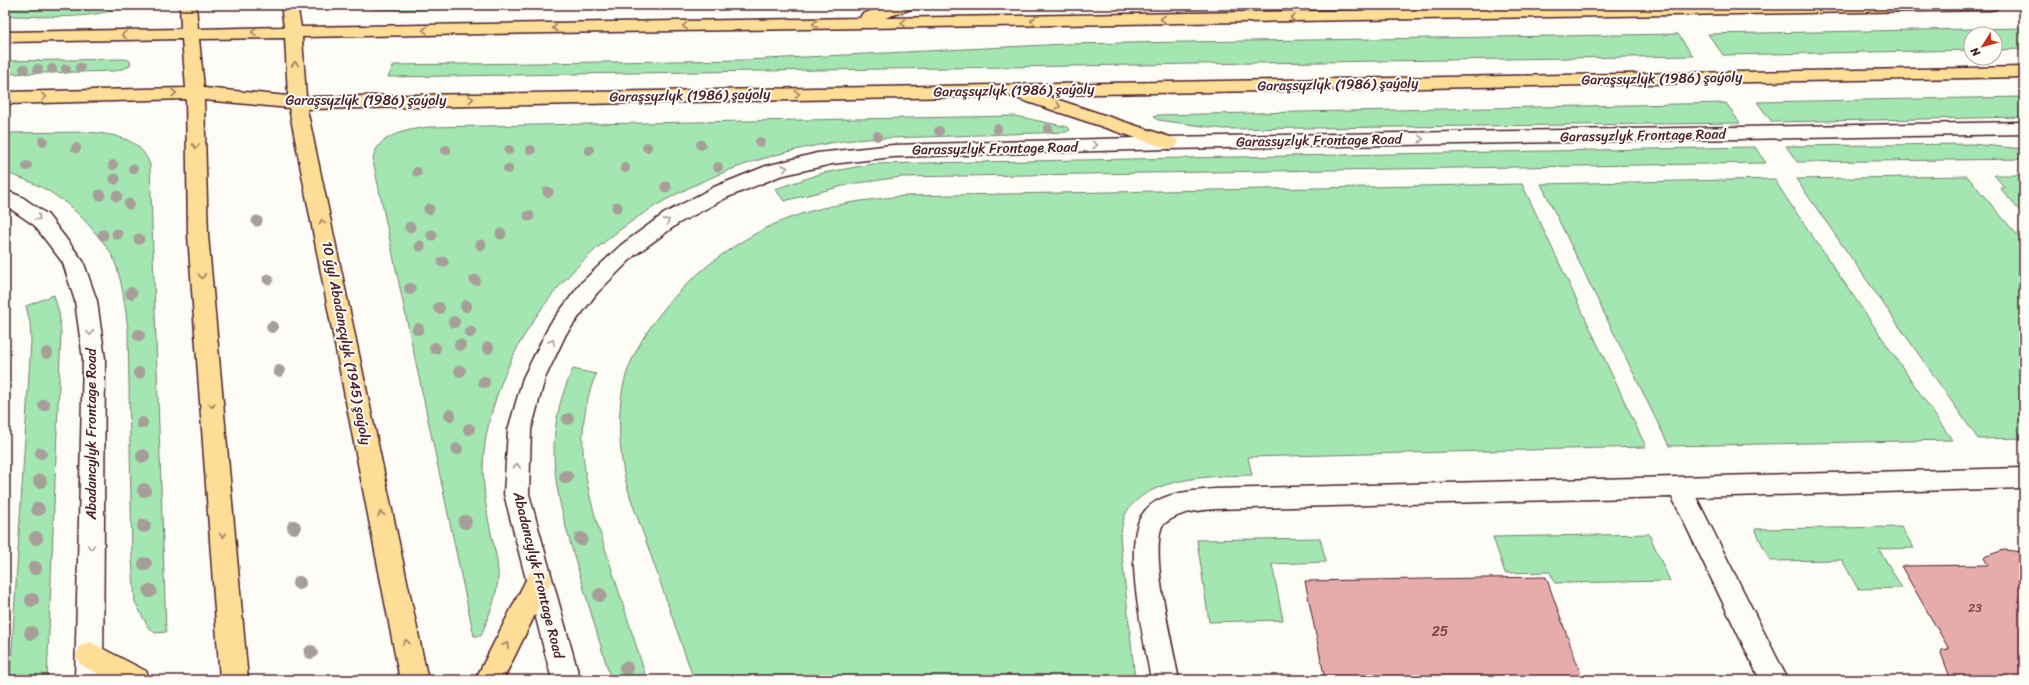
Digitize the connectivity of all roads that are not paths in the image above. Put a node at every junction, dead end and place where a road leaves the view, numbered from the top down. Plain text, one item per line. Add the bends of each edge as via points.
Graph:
1 (188, 5) edge
2 (289, 5) edge
3 (905, 5) edge
4 (1298, 5) edge
5 (1990, 5) edge
6 (1356, 17) junction
7 (854, 24) junction
8 (293, 32) junction
9 (191, 34) junction
10 (5, 37) edge
11 (2024, 72) edge
12 (1008, 90) junction
13 (195, 93) junction
14 (5, 98) edge
15 (297, 103) junction
16 (2024, 128) edge
17 (1169, 143) junction
18 (5, 197) edge
19 (635, 243) joint
20 (2024, 478) edge
21 (1679, 487) junction
22 (538, 580) junction
23 (89, 668) edge
24 (136, 680) edge
25 (234, 680) edge
26 (414, 680) edge
27 (489, 680) edge
28 (566, 680) edge
29 (1165, 680) edge
30 (1774, 680) edge

1 - 9 main road
2 - 8 main road, 10 ýyl Abadançylyk (1945) şaýoly
3 - 7 main road
4 - 6 main road
5 - 6 main road
6 -> 7 main road
7 -> 8 main road
8 -> 9 main road
15 -> 8 main road, 10 ýyl Abadançylyk (1945) şaýoly
9 -> 10 main road
9 - 13 main road
11 - 12 main road, Garaşsyzlyk (1986) şaýoly
15 -> 12 main road, Garaşsyzlyk (1986) şaýoly
12 -> 17 main road
14 -> 13 main road, Garaşsyzlyk (1986) şaýoly
13 - 15 main road, Garaşsyzlyk (1986) şaýoly
13 -> 25 main road via 198,235
26 -> 15 main road, 10 ýyl Abadançylyk (1945) şaýoly
17 -> 16 street, Garassyzlyk Frontage Road
19 -> 17 street, Garassyzlyk Frontage Road via 700,201 774,171 822,158 893,151
18 -> 23 street, Abadancylyk Frontage Road via 41,220 73,261 86,301 94,359
22 -> 19 street, Abadancylyk Frontage Road via 516,490 519,432 530,385 571,310 598,278
20 - 21 street
21 - 29 street via 1215,499 1173,506 1151,520 1146,534 1145,557
21 - 30 street
27 -> 22 main road
22 - 28 street, Abadancylyk Frontage Road
23 - 24 main road

